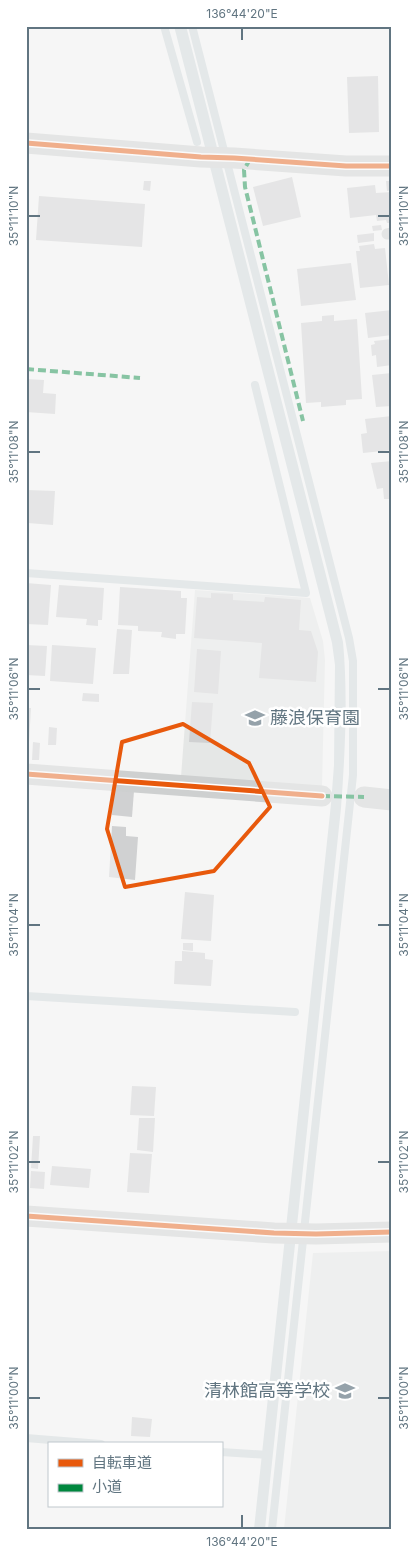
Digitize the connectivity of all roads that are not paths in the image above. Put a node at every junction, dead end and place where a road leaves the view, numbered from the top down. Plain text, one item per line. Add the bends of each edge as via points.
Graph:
1 (26, 143) edge
2 (392, 166) edge
3 (26, 774) edge
4 (322, 796) dead end
5 (364, 797) dead end
6 (392, 800) edge
7 (26, 1216) edge
8 (392, 1232) edge

1 - 2 street via 201,157
3 - 4 street
5 - 6 street
7 - 8 street via 274,1233

